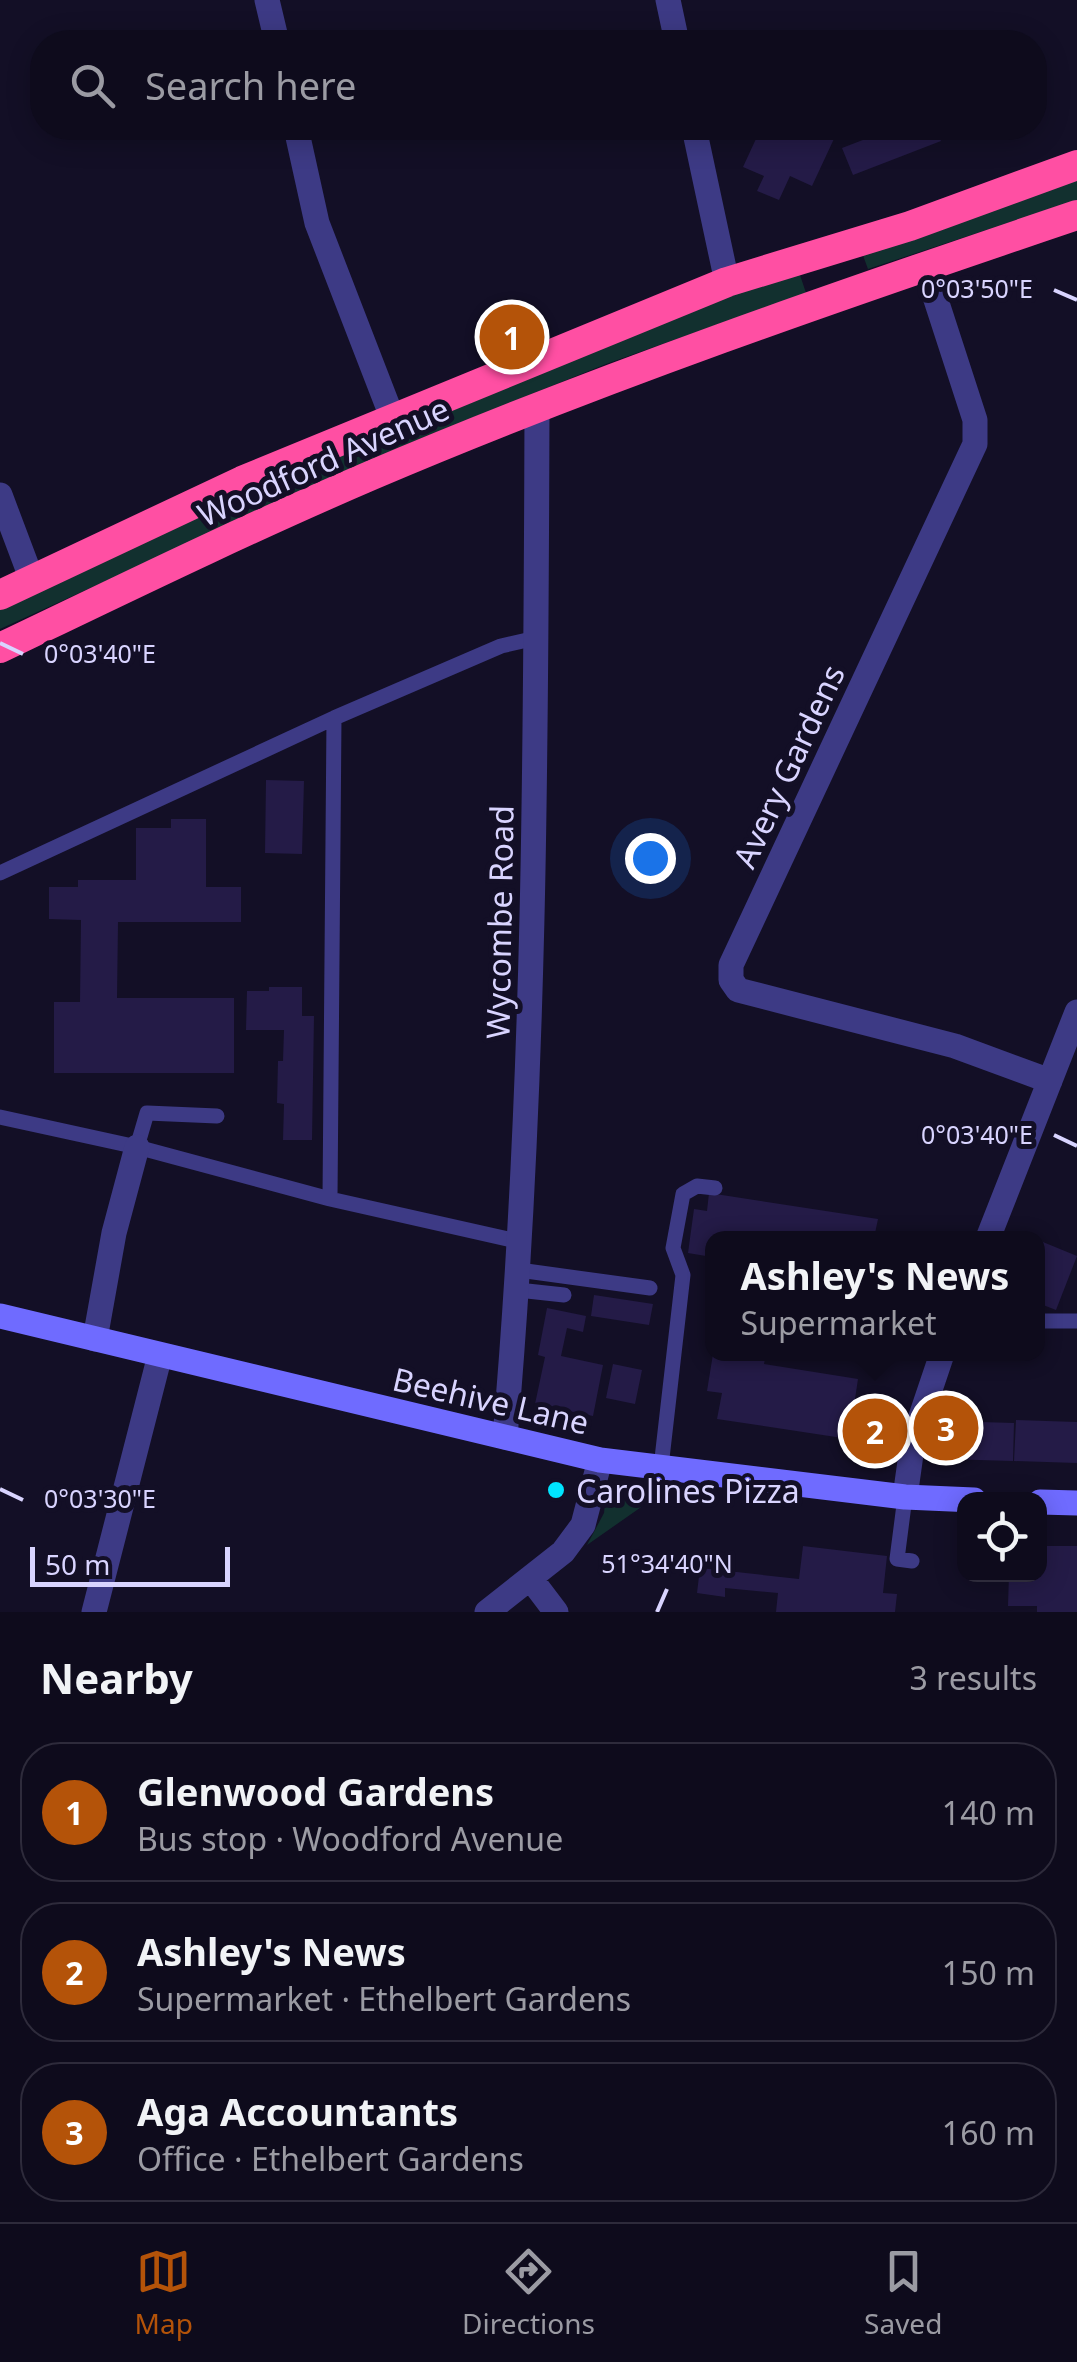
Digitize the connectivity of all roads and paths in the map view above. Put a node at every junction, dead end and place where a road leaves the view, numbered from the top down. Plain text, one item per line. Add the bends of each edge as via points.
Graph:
1 (267, 0) edge
2 (668, 0) edge
3 (274, 30) edge
4 (674, 30) edge
5 (299, 140) edge
6 (697, 140) edge
7 (1077, 153) edge
8 (1077, 165) edge
9 (1030, 181) junction
10 (1077, 215) edge
11 (925, 266) junction
12 (727, 282) junction
13 (537, 408) junction
14 (392, 417) junction
15 (0, 495) edge
16 (32, 580) junction
17 (0, 595) edge
18 (536, 638) junction
19 (0, 648) edge
20 (334, 718) junction
21 (0, 873) edge
22 (1077, 1012) edge
23 (1050, 1081) junction
24 (217, 1116) dead end
25 (0, 1117) edge
26 (137, 1147) junction
27 (715, 1188) dead end
28 (330, 1199) junction
29 (991, 1231) edge
30 (522, 1242) junction
31 (519, 1280) junction
32 (650, 1288) dead end
33 (564, 1295) dead end
34 (0, 1316) edge
35 (1045, 1321) edge
36 (1077, 1321) edge
37 (95, 1339) junction
38 (160, 1355) junction
39 (940, 1361) edge
40 (505, 1436) junction
41 (600, 1460) junction
42 (661, 1467) junction
43 (905, 1497) junction
44 (957, 1499) edge
45 (1047, 1502) edge
46 (1077, 1503) edge
47 (912, 1561) dead end
48 (531, 1579) junction
49 (94, 1612) edge
50 (487, 1612) edge
51 (556, 1612) edge

1 - 3 street
2 - 4 street
5 - 14 street via 318,223
6 - 12 street
7 - 9 lane
8 - 9 highway, Woodford Avenue
9 - 12 highway, Woodford Avenue
10 - 11 highway, Woodford Avenue
11 - 13 highway, Woodford Avenue
11 - 23 street, Avery Gardens via 976,420 974,444 732,964 731,980 738,990 955,1046
12 - 14 highway, Woodford Avenue
13 - 18 street, Wycombe Road
13 - 19 highway, Woodford Avenue via 334,492
14 - 16 highway, Woodford Avenue
15 - 16 street
16 - 17 highway, Woodford Avenue
18 - 20 lane via 501,646
18 - 30 street, Wycombe Road
20 - 21 lane
20 - 28 lane
22 - 23 street
23 - 29 street
24 - 26 lane via 147,1113
25 - 26 lane
26 - 28 lane
26 - 37 street
27 - 42 lane via 697,1186 684,1194 673,1248 682,1275
28 - 30 lane
30 - 31 street, Wycombe Road
31 - 32 lane
31 - 33 lane
31 - 40 street, Wycombe Road
34 - 37 main road, Beehive Lane
35 - 36 lane
37 - 38 main road, Beehive Lane
38 - 40 main road, Beehive Lane
38 - 49 street
39 - 43 street via 912,1440
40 - 41 main road, Beehive Lane
41 - 42 main road, Beehive Lane
41 - 48 street via 583,1525
42 - 43 main road, Beehive Lane
43 - 44 main road, Beehive Lane
43 - 47 lane via 897,1559
45 - 46 main road
48 - 50 street
48 - 51 street

